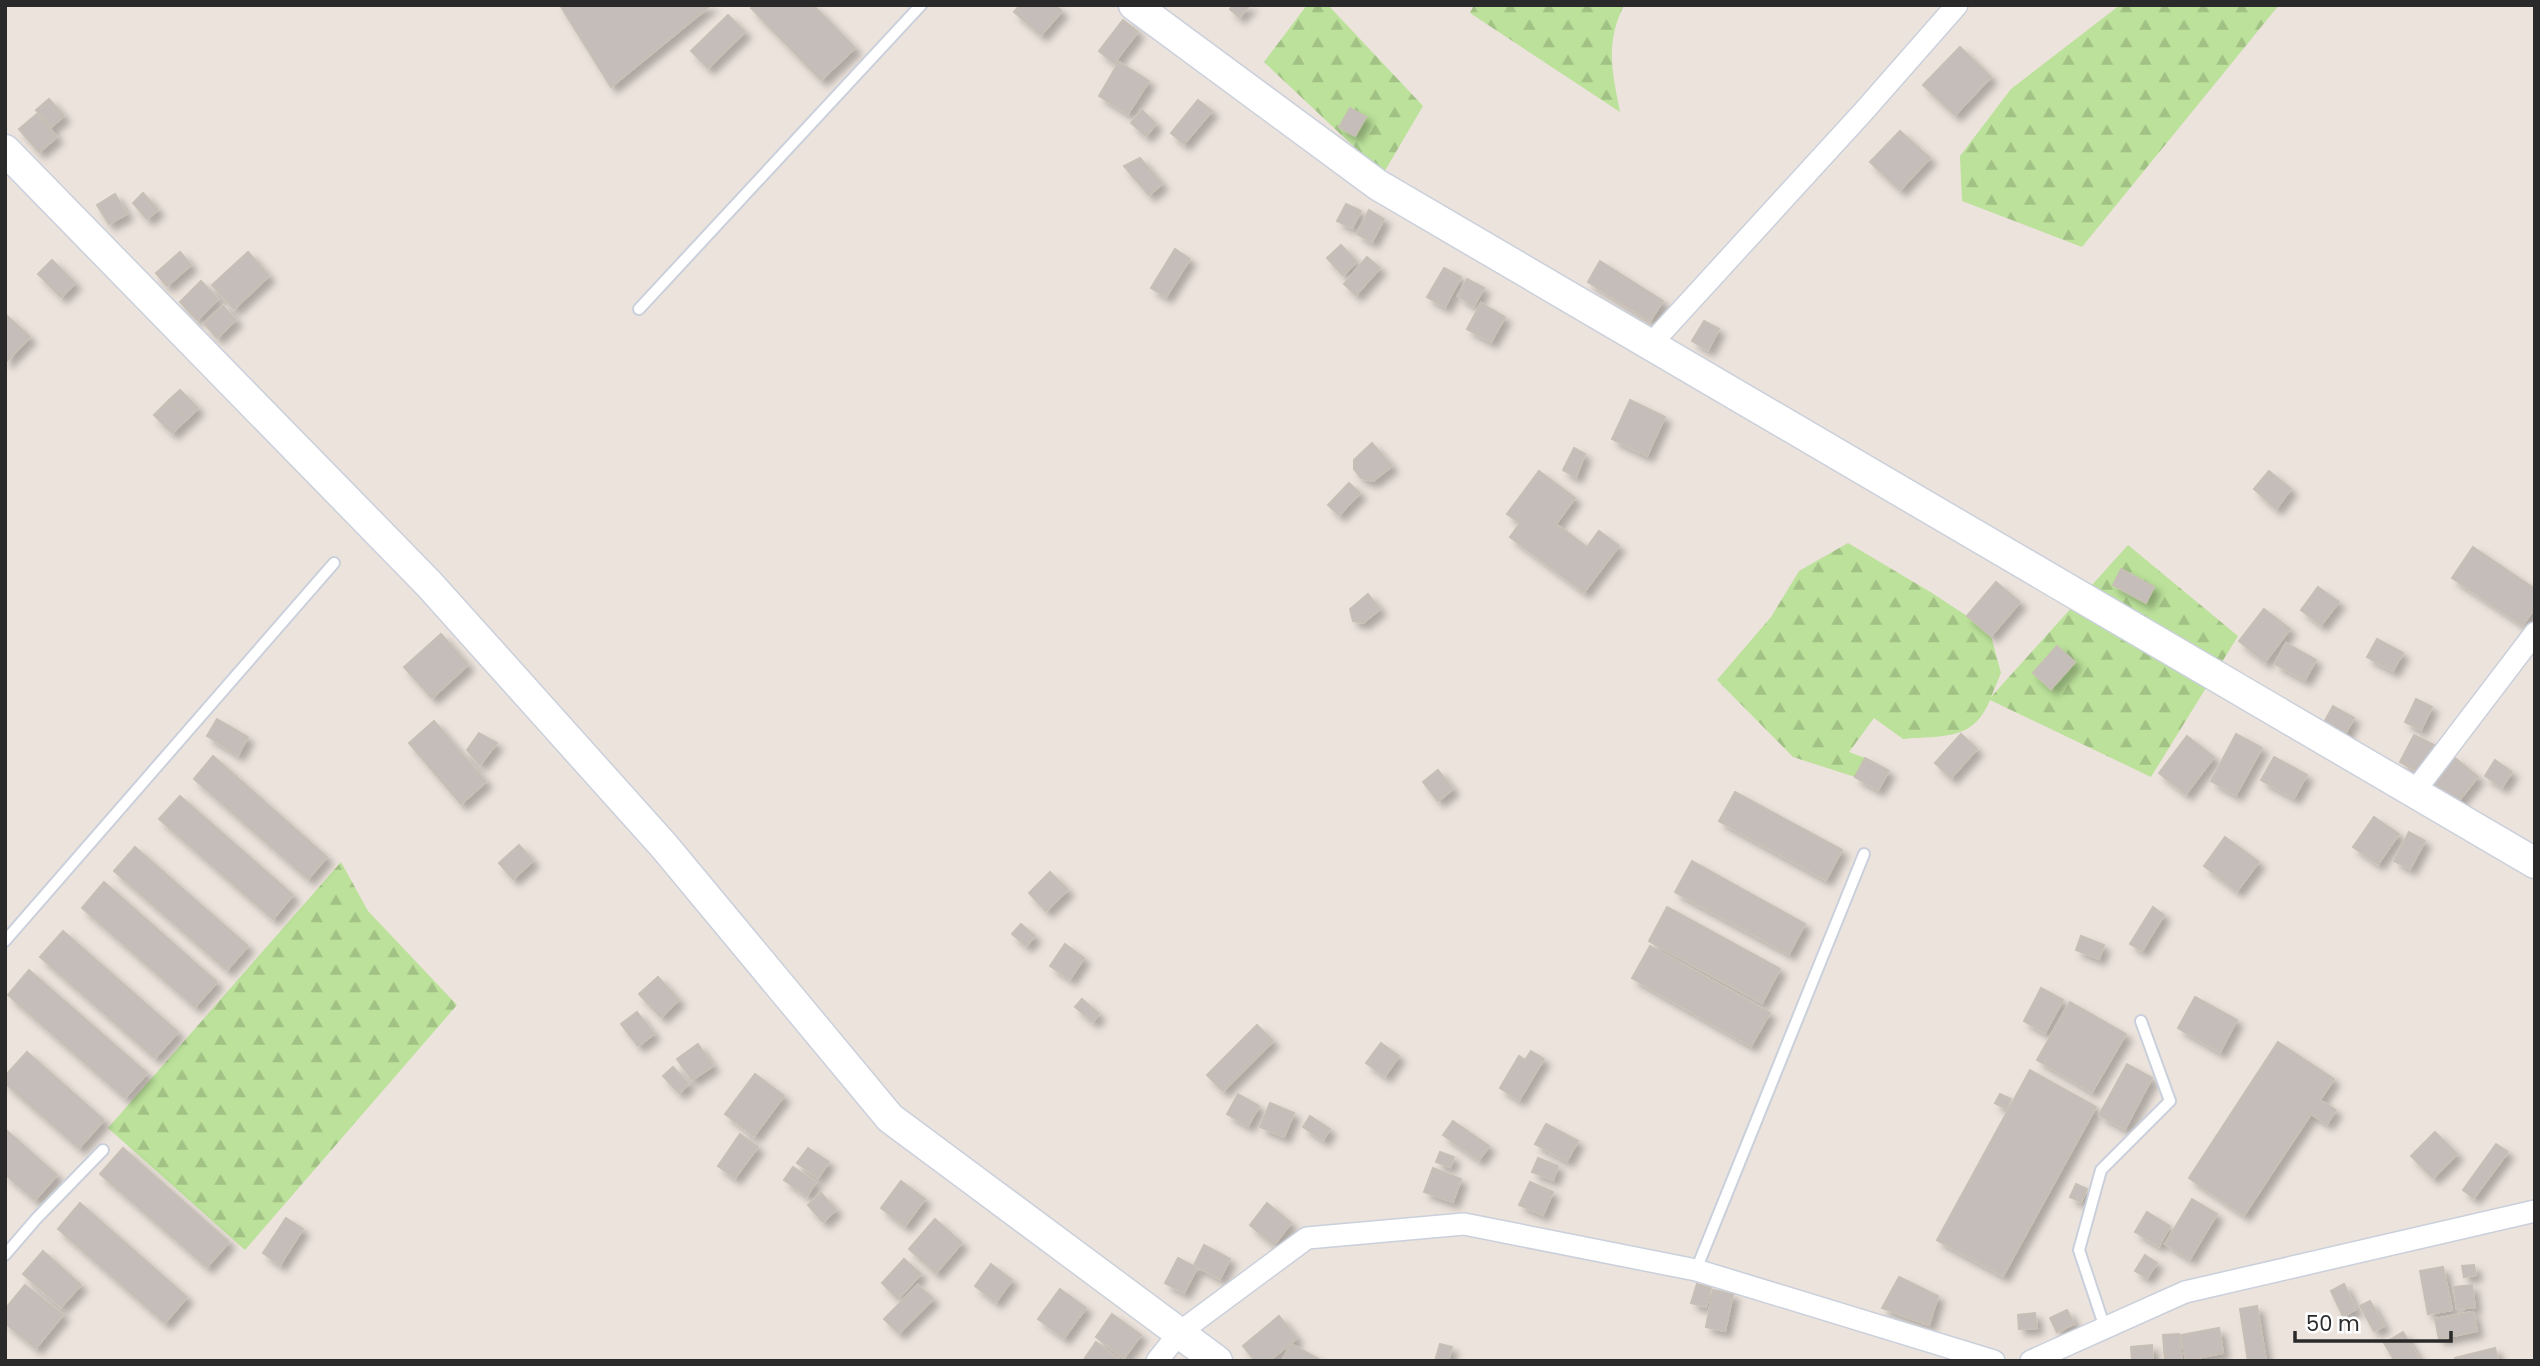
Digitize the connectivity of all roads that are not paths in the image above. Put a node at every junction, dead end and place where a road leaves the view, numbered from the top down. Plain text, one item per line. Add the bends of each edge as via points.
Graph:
1 (920, 5) edge
2 (1957, 5) edge
3 (1142, 7) edge
4 (5, 150) edge
5 (639, 309) dead end
6 (1650, 345) junction
7 (334, 563) dead end
8 (2535, 633) edge
9 (2414, 792) junction
10 (1864, 853) dead end
11 (2535, 863) edge
12 (5, 941) edge
13 (2141, 1021) dead end
14 (103, 1150) dead end
15 (2535, 1211) edge
16 (5, 1255) edge
17 (1696, 1270) junction
18 (2105, 1328) junction
19 (1180, 1332) junction
20 (1157, 1361) edge
21 (1217, 1361) edge
22 (1994, 1361) edge
23 (2031, 1361) edge

1 - 5 lane
2 - 6 street
3 - 6 street via 1378,185
4 - 19 street via 429,583 664,846 890,1118
6 - 9 street
7 - 12 lane
8 - 9 street
9 - 11 street
10 - 17 lane
13 - 18 lane via 2170,1101 2102,1170 2082,1236 2079,1250
14 - 16 lane
15 - 18 street via 2185,1292
17 - 19 street via 1464,1224 1307,1238
17 - 22 street
18 - 23 street
19 - 20 street
19 - 21 street

